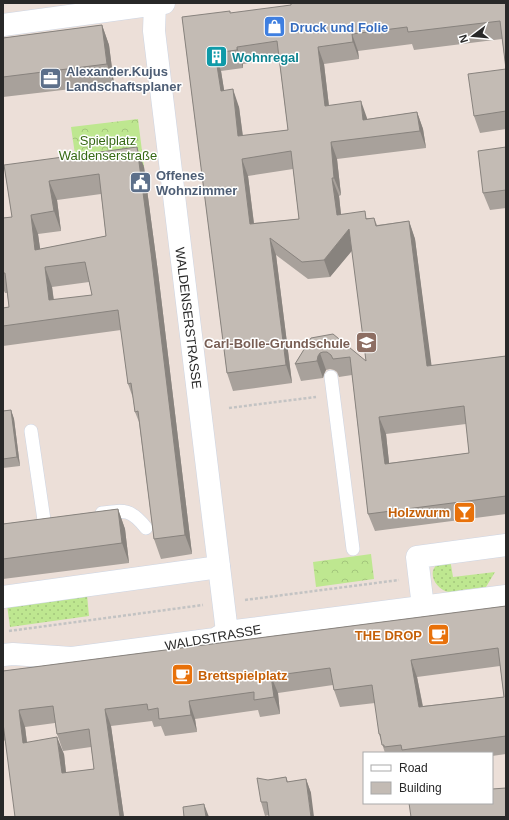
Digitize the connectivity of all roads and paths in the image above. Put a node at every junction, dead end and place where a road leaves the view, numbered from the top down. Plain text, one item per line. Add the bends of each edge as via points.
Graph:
1 (158, 3) edge
2 (3, 25) edge
3 (331, 378) edge
4 (333, 395) junction
5 (229, 408) dead end
6 (31, 431) dead end
7 (92, 514) edge
8 (31, 521) edge
9 (146, 528) dead end
10 (506, 545) edge
11 (352, 549) dead end
12 (219, 567) junction
13 (419, 578) junction
14 (506, 596) edge
15 (3, 597) edge
16 (224, 602) junction
17 (423, 607) junction
18 (3, 632) edge
19 (227, 632) junction
20 (3, 655) edge

1 - 2 street
1 - 12 street, WALDENSERSTRASSE via 154,31
3 - 4 lane
4 - 5 path
4 - 11 lane
6 - 8 lane via 48,519
7 - 9 lane via 129,512
10 - 13 street via 417,557
12 - 15 street
12 - 16 street, WALDENSERSTRASSE
13 - 16 path
13 - 17 street
14 - 17 street, WALDSTRASSE
16 - 18 path
16 - 19 street, WALDENSERSTRASSE
17 - 19 street, WALDSTRASSE
19 - 20 street, WALDSTRASSE via 215,639 72,658

